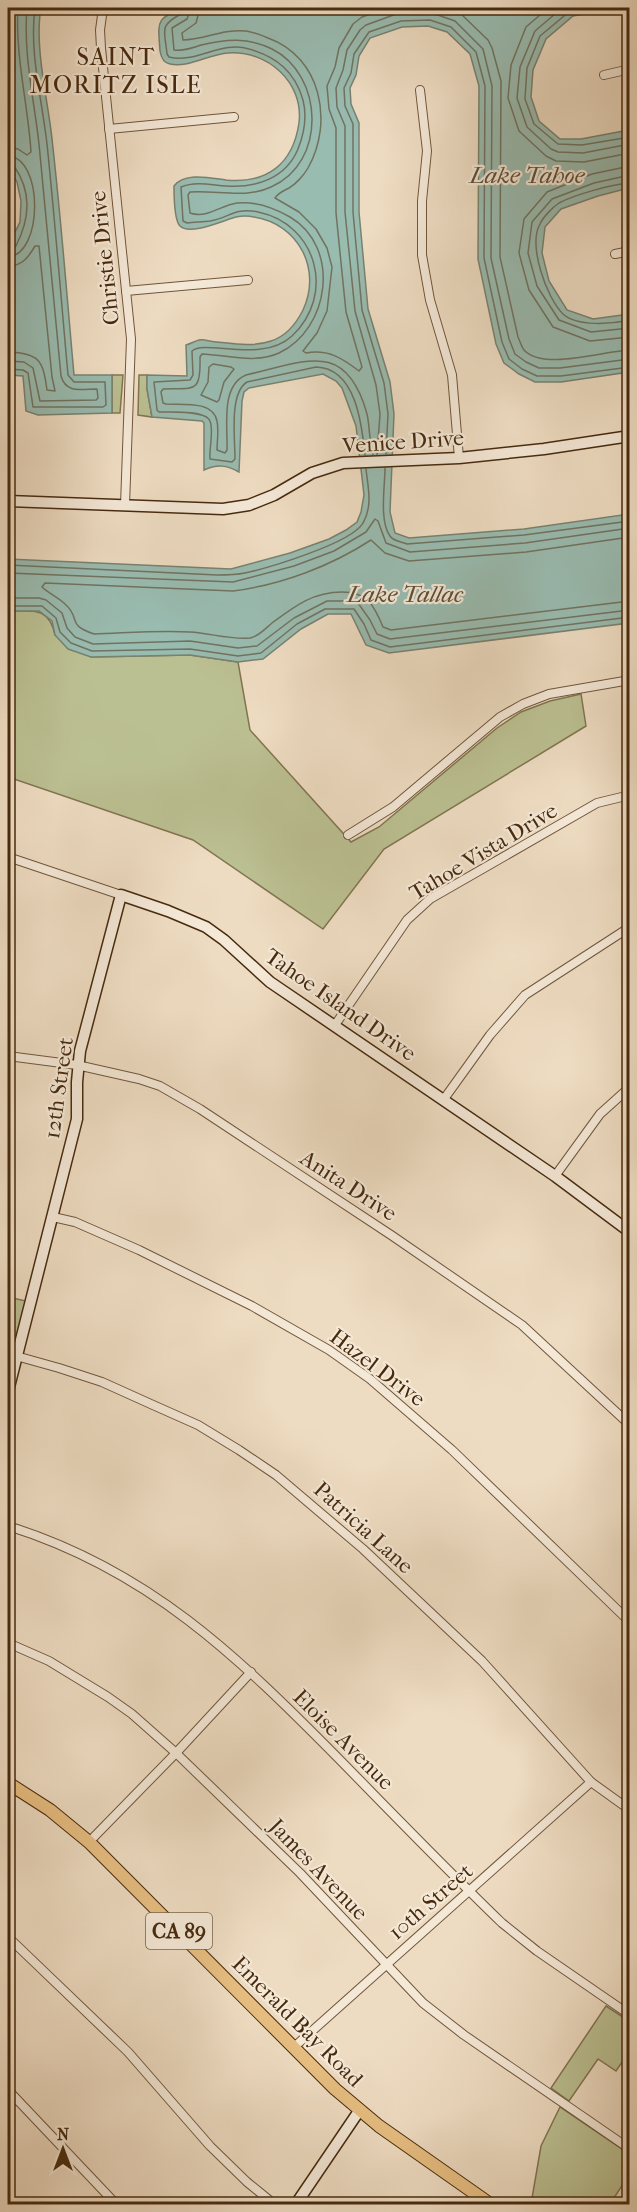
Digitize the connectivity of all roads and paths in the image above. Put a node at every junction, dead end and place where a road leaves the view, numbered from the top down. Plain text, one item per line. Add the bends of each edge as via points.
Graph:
1 (104, 8) edge
2 (630, 69) edge
3 (604, 75) dead end
4 (420, 90) dead end
5 (234, 117) dead end
6 (109, 129) junction
7 (630, 251) edge
8 (615, 254) dead end
9 (248, 280) dead end
10 (126, 291) junction
11 (630, 436) edge
12 (459, 458) junction
13 (8, 501) edge
14 (125, 505) junction
15 (630, 680) edge
16 (630, 795) edge
17 (348, 836) dead end
18 (8, 856) edge
19 (121, 895) junction
20 (630, 927) edge
21 (335, 1025) junction
22 (8, 1056) edge
23 (78, 1065) junction
24 (630, 1087) edge
25 (444, 1100) junction
26 (555, 1176) junction
27 (53, 1217) junction
28 (630, 1232) edge
29 (16, 1356) junction
30 (8, 1390) edge
31 (630, 1425) edge
32 (8, 1526) edge
33 (630, 1622) edge
34 (8, 1643) edge
35 (251, 1672) junction
36 (176, 1754) junction
37 (591, 1782) junction
38 (8, 1783) edge
39 (630, 1810) edge
40 (89, 1842) junction
41 (470, 1892) junction
42 (8, 1937) edge
43 (387, 1965) junction
44 (630, 2015) edge
45 (293, 2048) junction
46 (8, 2090) edge
47 (359, 2111) junction
48 (630, 2149) edge
49 (116, 2205) edge
50 (274, 2205) edge
51 (296, 2205) edge
52 (490, 2205) edge

1 - 6 street, Christie Drive via 100,30
2 - 3 street
4 - 12 street via 427,151 422,255 430,300 453,375
5 - 6 street
6 - 10 street, Christie Drive
7 - 8 street
9 - 10 street
10 - 14 street, Christie Drive via 131,366
11 - 12 street, Venice Drive
12 - 14 street, Venice Drive via 330,466 274,495 249,505 223,509
13 - 14 street, Venice Drive
15 - 17 street via 549,694 507,712 393,807
16 - 21 street, Tahoe Vista Drive via 597,803 430,899 407,920
18 - 19 street, Tahoe Island Drive
19 - 21 street, Tahoe Island Drive via 206,927 270,981
19 - 23 street, 12th Street
20 - 25 street via 525,995 490,1035
21 - 25 street, Tahoe Island Drive
22 - 23 street, Anita Drive
23 - 27 street, 12th Street via 77,1119
23 - 31 street, Anita Drive via 160,1086 200,1109 522,1325
24 - 26 street via 600,1114
25 - 26 street, Tahoe Island Drive
26 - 28 street, Tahoe Island Drive
27 - 29 street, 12th Street
27 - 33 street, Hazel Drive via 75,1222 139,1250 252,1306 370,1379 452,1450
29 - 30 street, 12th Street
29 - 37 street, Patricia Lane via 102,1382 198,1425 276,1475 363,1549 482,1660
32 - 35 street, Eloise Avenue via 74,1550 135,1584 182,1614
34 - 36 street, James Avenue via 49,1661 108,1697
35 - 36 street
35 - 41 street, Eloise Avenue
36 - 40 street
36 - 43 street, James Avenue via 300,1873
37 - 39 street, Patricia Lane
37 - 41 street, 10th Street
38 - 40 main road, Emerald Bay Road / CA 89
40 - 45 main road, Emerald Bay Road / CA 89
41 - 43 street, 10th Street
41 - 44 street, Eloise Avenue via 537,1951
42 - 50 street via 128,2052 210,2146
43 - 45 street, 10th Street
43 - 48 street, James Avenue via 442,2019
45 - 47 main road, Emerald Bay Road / CA 89
46 - 49 street
47 - 51 street
47 - 52 main road, Emerald Bay Road / CA 89

